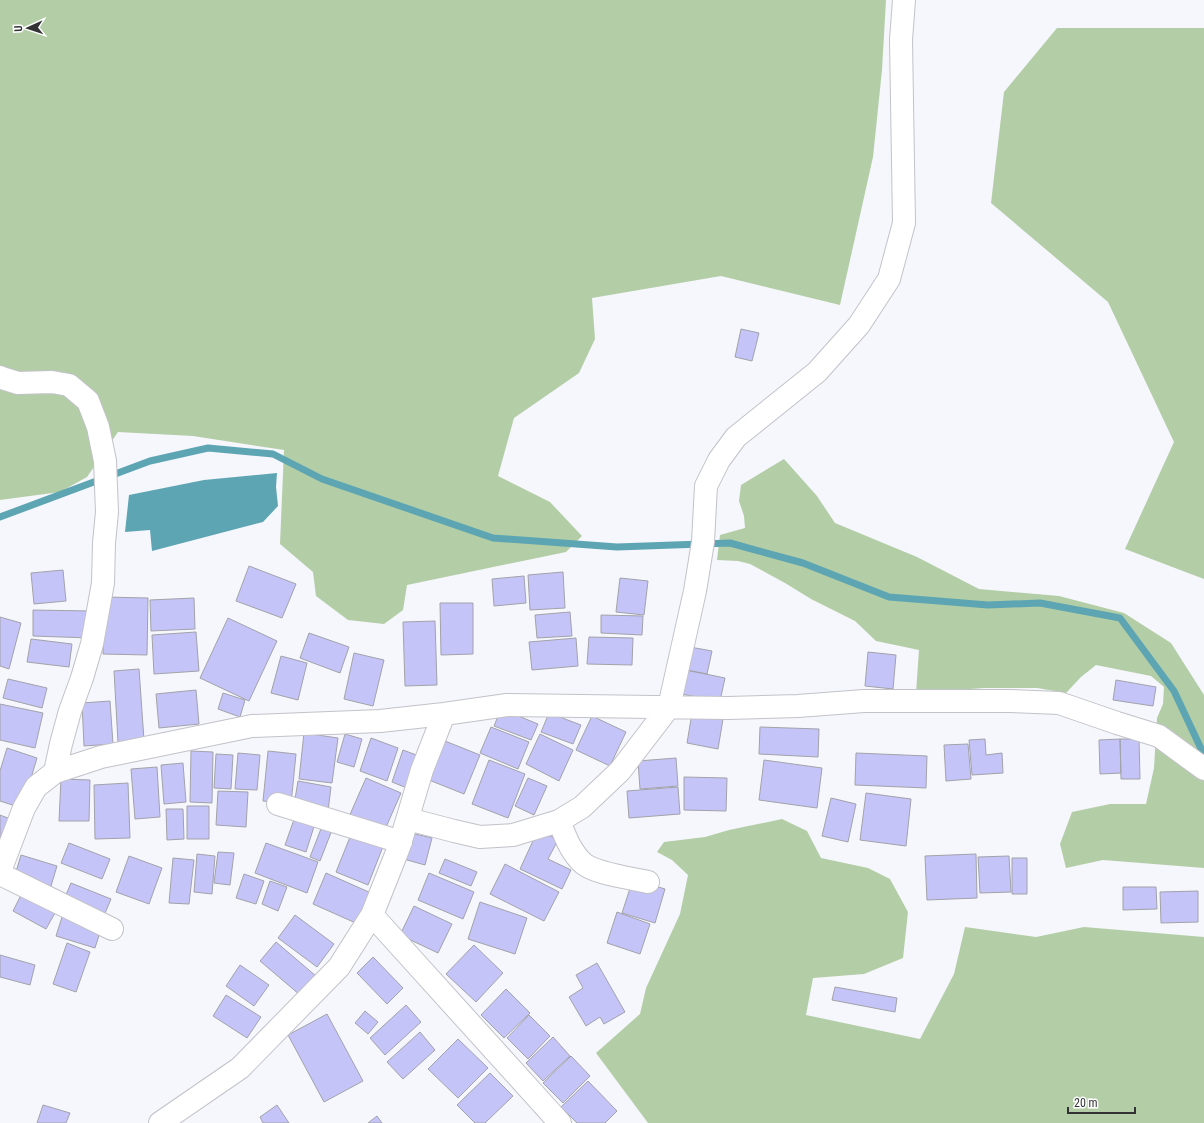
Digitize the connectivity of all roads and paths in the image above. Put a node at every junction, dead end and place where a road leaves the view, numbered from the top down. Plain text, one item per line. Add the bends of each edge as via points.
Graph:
1 (904, 0) edge
2 (0, 377) edge
3 (668, 707) junction
4 (444, 714) junction
5 (1204, 769) edge
6 (55, 772) junction
7 (278, 804) dead end
8 (408, 819) junction
9 (559, 821) junction
10 (401, 842) junction
11 (0, 871) edge
12 (0, 874) edge
13 (648, 882) dead end
14 (372, 915) junction
15 (112, 929) dead end
16 (160, 1123) edge
17 (560, 1123) edge

1 - 3 street via 901,40 904,223 889,279 860,325 816,372 736,437 719,460 706,486 703,542 695,591
2 - 6 street via 18,383 52,382 69,385 88,400 98,427 105,461 107,512 104,583 92,644 70,711
3 - 4 street via 507,705
3 - 5 street via 798,706 871,701 1059,703 1159,736
3 - 9 street via 620,771 582,807
4 - 6 street via 252,726 101,757
4 - 8 street via 422,770
6 - 11 street via 36,787 24,808
7 - 10 street
8 - 9 street via 480,837 513,835
8 - 10 street
9 - 13 street via 568,844 585,865 599,871
10 - 14 street
12 - 15 street
14 - 16 street via 339,967 240,1068
14 - 17 street

